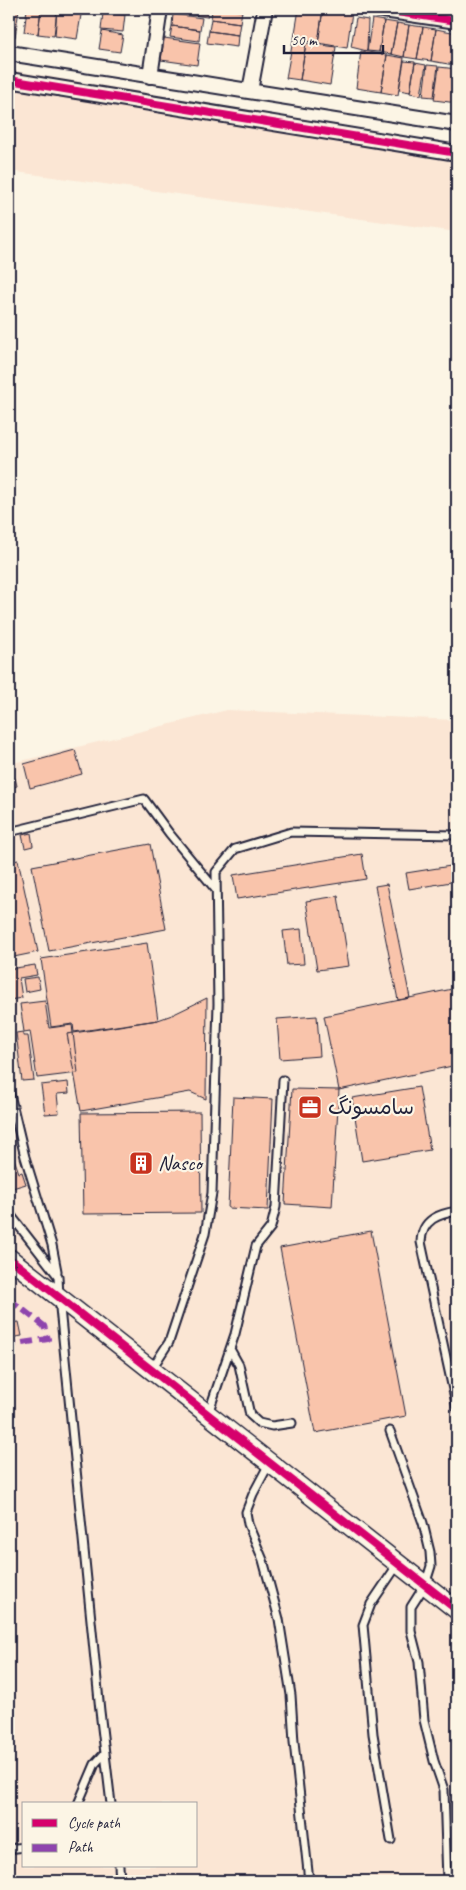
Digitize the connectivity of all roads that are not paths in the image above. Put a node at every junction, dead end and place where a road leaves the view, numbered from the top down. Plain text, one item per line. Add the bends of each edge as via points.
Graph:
1 (160, 9) edge
2 (265, 9) edge
3 (377, 9) edge
4 (455, 19) edge
5 (9, 53) edge
6 (150, 76) junction
7 (9, 80) edge
8 (250, 91) junction
9 (457, 124) edge
10 (457, 153) edge
11 (9, 832) edge
12 (457, 835) edge
13 (216, 890) junction
14 (283, 1080) dead end
15 (9, 1090) edge
16 (457, 1211) edge
17 (9, 1213) edge
18 (9, 1258) edge
19 (58, 1276) junction
20 (59, 1298) junction
21 (230, 1349) junction
22 (151, 1370) junction
23 (457, 1408) edge
24 (208, 1415) junction
25 (292, 1423) dead end
26 (390, 1431) dead end
27 (270, 1463) junction
28 (398, 1564) junction
29 (425, 1585) junction
30 (457, 1610) edge
31 (105, 1753) junction
32 (79, 1802) edge
33 (111, 1802) edge
34 (391, 1840) dead end
35 (22, 1847) edge
36 (9, 1849) edge
37 (119, 1868) edge
38 (120, 1881) edge
39 (310, 1881) edge
40 (446, 1881) edge

1 - 6 street
2 - 8 street
3 - 4 street
5 - 6 street
6 - 8 street
7 - 10 street
8 - 9 street
11 - 13 lane via 144,799
12 - 13 lane via 291,832 235,849 216,872
13 - 22 lane via 218,1004 212,1193 205,1234 169,1342
14 - 21 lane via 276,1207 270,1227 256,1246
15 - 19 lane
16 - 23 lane via 439,1214 430,1220 424,1227 421,1242
17 - 19 lane
18 - 20 street
19 - 20 lane
20 - 22 street
20 - 31 lane
21 - 24 lane
21 - 25 lane via 239,1365 250,1416 259,1423 272,1426
22 - 24 street
24 - 27 street
26 - 29 lane via 430,1552 431,1566
27 - 28 street
27 - 39 lane via 246,1512 279,1619 291,1695
28 - 29 street
28 - 34 lane via 371,1604 363,1625 373,1734
29 - 30 street
29 - 40 lane via 411,1607 411,1631 419,1662 424,1720 444,1790
31 - 32 lane via 95,1764
31 - 33 lane
35 - 36 lane
37 - 38 lane

